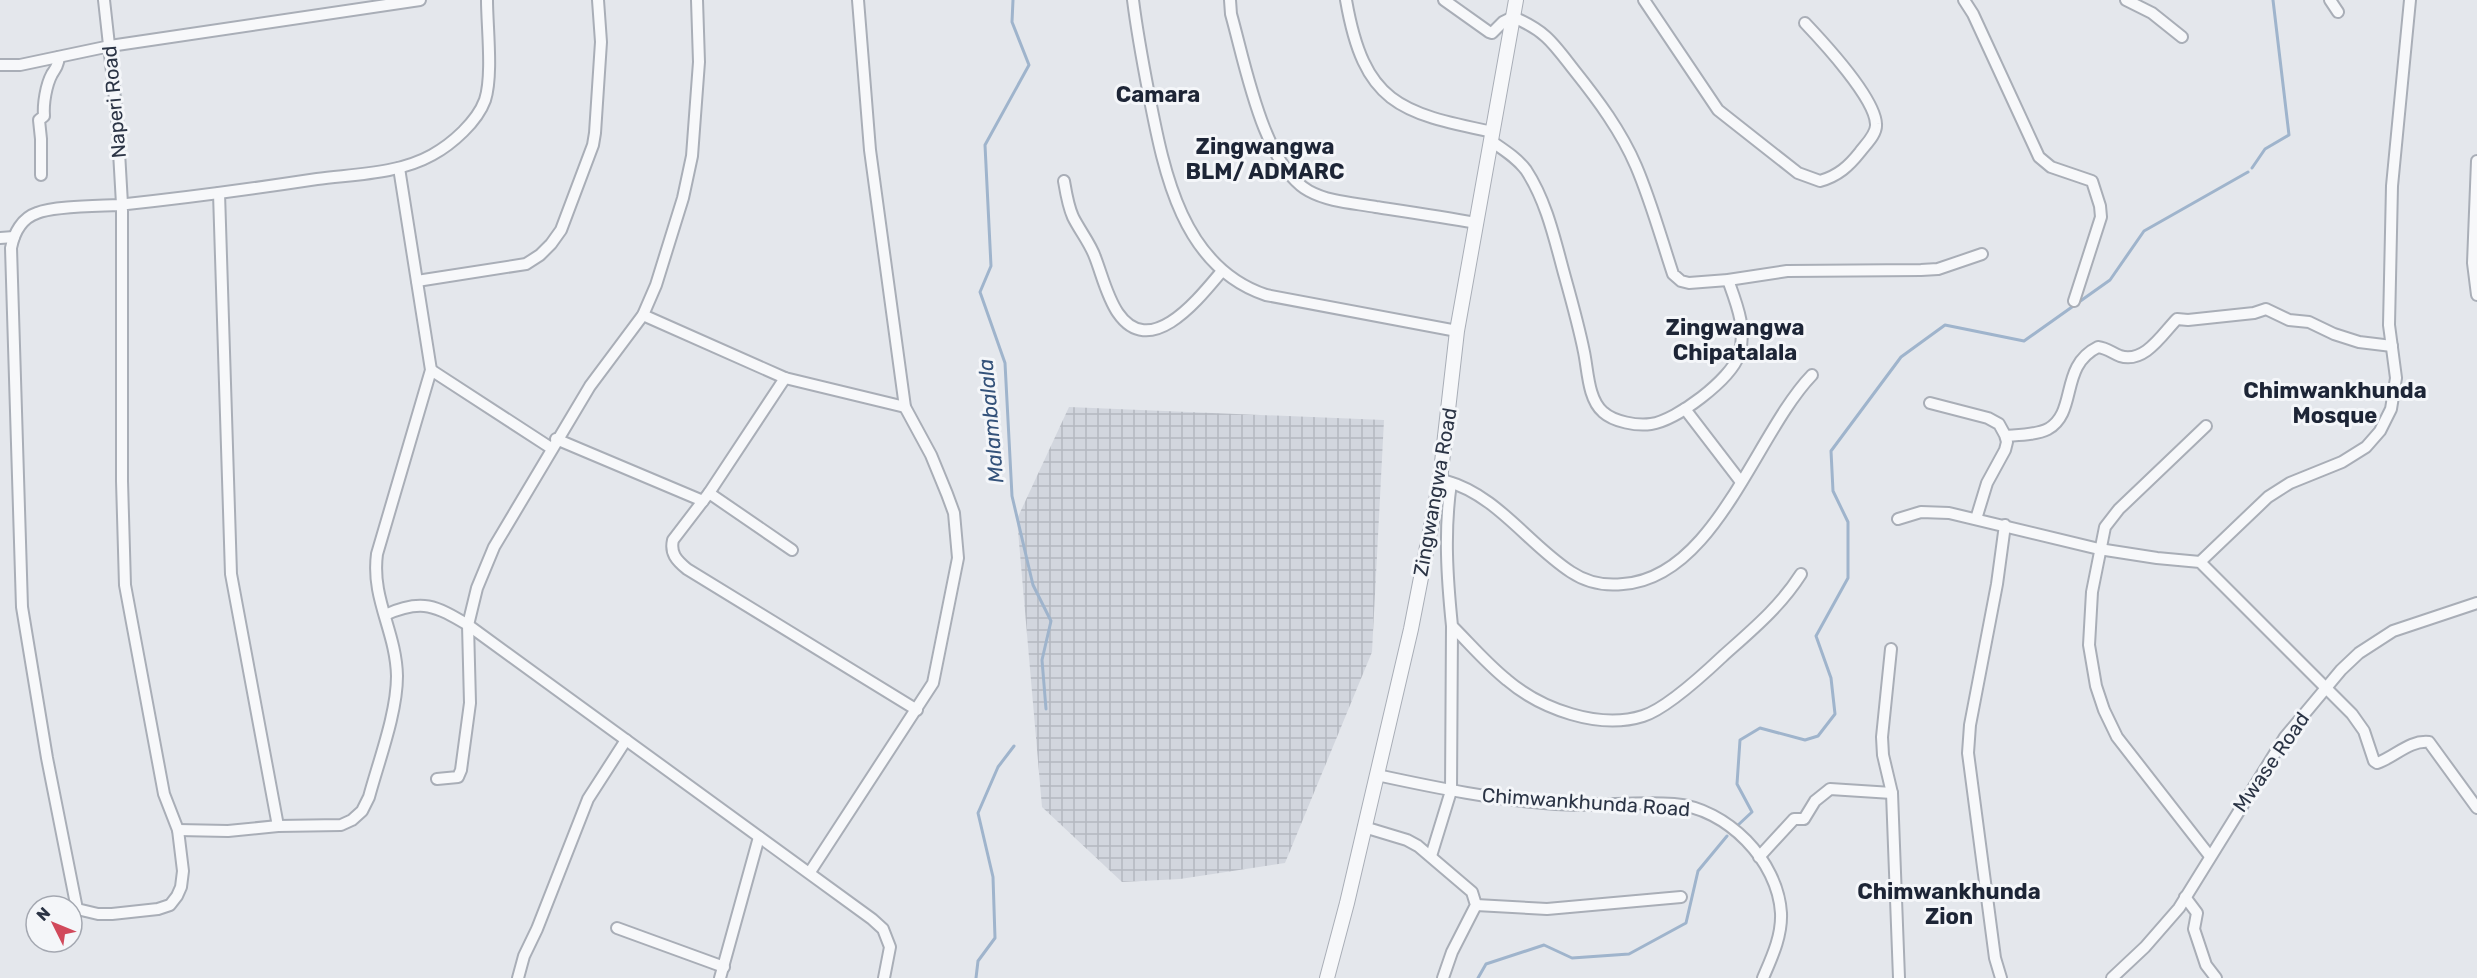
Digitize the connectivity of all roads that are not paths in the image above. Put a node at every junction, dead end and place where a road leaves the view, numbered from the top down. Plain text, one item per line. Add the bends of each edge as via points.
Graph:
1 (104, 0) edge
2 (420, 0) edge
3 (487, 0) edge
4 (598, 0) edge
5 (697, 0) edge
6 (858, 0) edge
7 (1133, 0) edge
8 (1230, 0) edge
9 (1346, 0) edge
10 (1444, 0) edge
11 (1516, 0) edge
12 (1644, 0) edge
13 (1964, 0) edge
14 (2126, 0) edge
15 (2330, 0) edge
16 (2410, 0) edge
17 (345, 5) edge
18 (2338, 12) dead end
19 (1514, 17) junction
20 (1805, 23) dead end
21 (2182, 37) dead end
22 (110, 46) junction
23 (59, 57) junction
24 (0, 64) edge
25 (1492, 137) junction
26 (2477, 161) edge
27 (399, 168) junction
28 (41, 175) dead end
29 (1064, 181) dead end
30 (219, 193) junction
31 (122, 204) junction
32 (1476, 223) junction
33 (14, 237) junction
34 (0, 238) edge
35 (1982, 254) dead end
36 (1222, 271) junction
37 (1728, 280) junction
38 (417, 281) junction
39 (2477, 295) edge
40 (2074, 301) dead end
41 (643, 315) junction
42 (1457, 331) junction
43 (2392, 346) junction
44 (431, 370) junction
45 (1812, 375) dead end
46 (785, 378) junction
47 (1930, 403) dead end
48 (905, 407) junction
49 (1684, 409) junction
50 (2205, 426) dead end
51 (2006, 436) junction
52 (554, 443) junction
53 (1446, 481) junction
54 (1742, 482) junction
55 (706, 497) junction
56 (1898, 519) dead end
57 (1976, 519) junction
58 (2005, 525) junction
59 (2099, 549) junction
60 (792, 550) dead end
61 (2200, 562) junction
62 (1801, 574) dead end
63 (2477, 603) edge
64 (385, 615) junction
65 (468, 625) junction
66 (1452, 626) junction
67 (1891, 649) dead end
68 (2326, 688) junction
69 (917, 710) junction
70 (626, 740) junction
71 (1377, 775) junction
72 (437, 779) dead end
73 (1451, 791) junction
74 (1892, 793) junction
75 (2477, 808) edge
76 (278, 826) junction
77 (1364, 827) junction
78 (178, 830) junction
79 (759, 837) junction
80 (2210, 855) junction
81 (1431, 856) junction
82 (1760, 857) junction
83 (810, 872) junction
84 (1681, 897) dead end
85 (2185, 897) junction
86 (1476, 904) junction
87 (617, 928) dead end
88 (722, 972) edge
89 (518, 978) edge
90 (884, 978) edge
91 (1327, 978) edge
92 (1443, 978) edge
93 (1763, 978) edge
94 (1899, 978) edge
95 (2001, 978) edge
96 (2112, 978) edge
97 (2216, 978) edge

1 - 22 street, Naperi Road
2 - 17 street
3 - 27 street via 485,101 452,142 431,156
4 - 38 street via 601,52 595,133 561,230 551,244 526,264
5 - 41 street via 699,62 692,156 656,285
6 - 48 street via 870,150
7 - 36 street via 1163,163 1186,225
8 - 32 street via 1263,125 1283,167 1296,182 1336,200
9 - 25 street via 1364,64 1388,96 1419,115
10 - 19 street via 1492,33
11 - 19 street, Zingwangwa Road
12 - 20 street via 1718,110 1798,173 1820,181 1850,165 1871,137 1876,123 1845,68
13 - 40 street via 2039,157 2051,167 2094,184 2102,217
14 - 21 street via 2152,13
15 - 18 street
16 - 43 street via 2392,186
17 - 22 street
19 - 25 street, Zingwangwa Road
19 - 37 street via 1543,33 1613,123 1636,166 1677,278 1689,283
22 - 23 street
22 - 31 street, Naperi Road
23 - 24 street via 20,65
23 - 28 street via 43,104 44,116 39,120
25 - 32 street, Zingwangwa Road
25 - 49 street via 1526,170 1551,226 1598,406 1621,421 1643,424 1664,420
26 - 39 street via 2473,263
27 - 30 street
27 - 38 street
29 - 36 street via 1072,212 1091,246 1111,300 1118,313 1132,325 1150,331 1161,328 1195,303
30 - 31 street
30 - 76 street via 231,574
31 - 33 street via 39,212 21,224
31 - 78 street, Naperi Road via 125,585 164,794
32 - 42 street, Zingwangwa Road
33 - 34 street
33 - 78 street, Naperi Road via 11,248 22,607 77,909 111,914 170,904 181,887 183,871
35 - 37 street via 1938,269 1787,271
36 - 42 street via 1266,295
37 - 49 street via 1742,321 1739,353 1723,378
38 - 44 street
41 - 46 street
41 - 52 street
42 - 53 street, Zingwangwa Road
43 - 51 street via 2359,342 2266,309 2254,314 2177,319 2156,343 2133,357 2098,347 2089,352 2078,363 2067,400 2054,424 2041,432
43 - 61 street via 2396,378 2391,409 2366,447 2268,497
44 - 52 street
44 - 64 street via 377,554 377,592
45 - 54 street via 1796,392
46 - 48 street
46 - 55 street
47 - 51 street via 1988,418 1999,424
48 - 69 street via 948,494 958,558 933,683
49 - 54 street
50 - 59 street via 2109,519
51 - 57 street via 2005,450 1987,483
52 - 55 street
52 - 65 street via 494,547 477,588
53 - 54 street via 1480,495 1572,573 1613,585 1645,580 1673,567 1688,554
53 - 66 street via 1446,564
53 - 71 street, Zingwangwa Road
55 - 60 street
55 - 69 street via 673,540 678,562
56 - 57 street via 1932,511
57 - 58 street
58 - 59 street
58 - 95 street via 1968,753 1995,958
59 - 61 street
59 - 80 street via 2089,645 2091,670 2104,710 2133,759
61 - 68 street
62 - 66 street via 1773,611 1700,676 1644,716 1617,720 1582,716 1533,698 1508,682
63 - 68 street, Mwase Road via 2393,631 2359,652
64 - 65 street via 426,604
64 - 76 street via 397,676 395,696 362,811 340,825
65 - 70 street
65 - 72 street via 470,703 461,770 458,777
66 - 73 street
67 - 74 street via 1882,737
68 - 75 street via 2360,724 2374,761 2378,763 2408,746 2429,742
68 - 80 street, Mwase Road via 2285,737
69 - 83 street
70 - 79 street
70 - 89 street via 588,799
71 - 73 street, Chimwankhunda Road
71 - 77 street, Zingwangwa Road
73 - 81 street
73 - 82 street, Chimwankhunda Road via 1555,804 1675,804 1695,808 1732,828
74 - 82 street via 1830,789 1815,801 1804,819 1794,819
74 - 94 street
76 - 78 street
77 - 81 street via 1407,840
77 - 91 street, Zingwangwa Road
79 - 83 street
79 - 88 street
80 - 85 street, Mwase Road
81 - 86 street via 1472,892
82 - 93 street, Chimwankhunda Road via 1778,894 1781,913 1780,930
83 - 90 street via 883,930 890,947
84 - 86 street via 1547,909
85 - 96 street, Mwase Road via 2162,929
85 - 97 street via 2197,913 2194,929 2206,965
86 - 92 street
87 - 88 street

